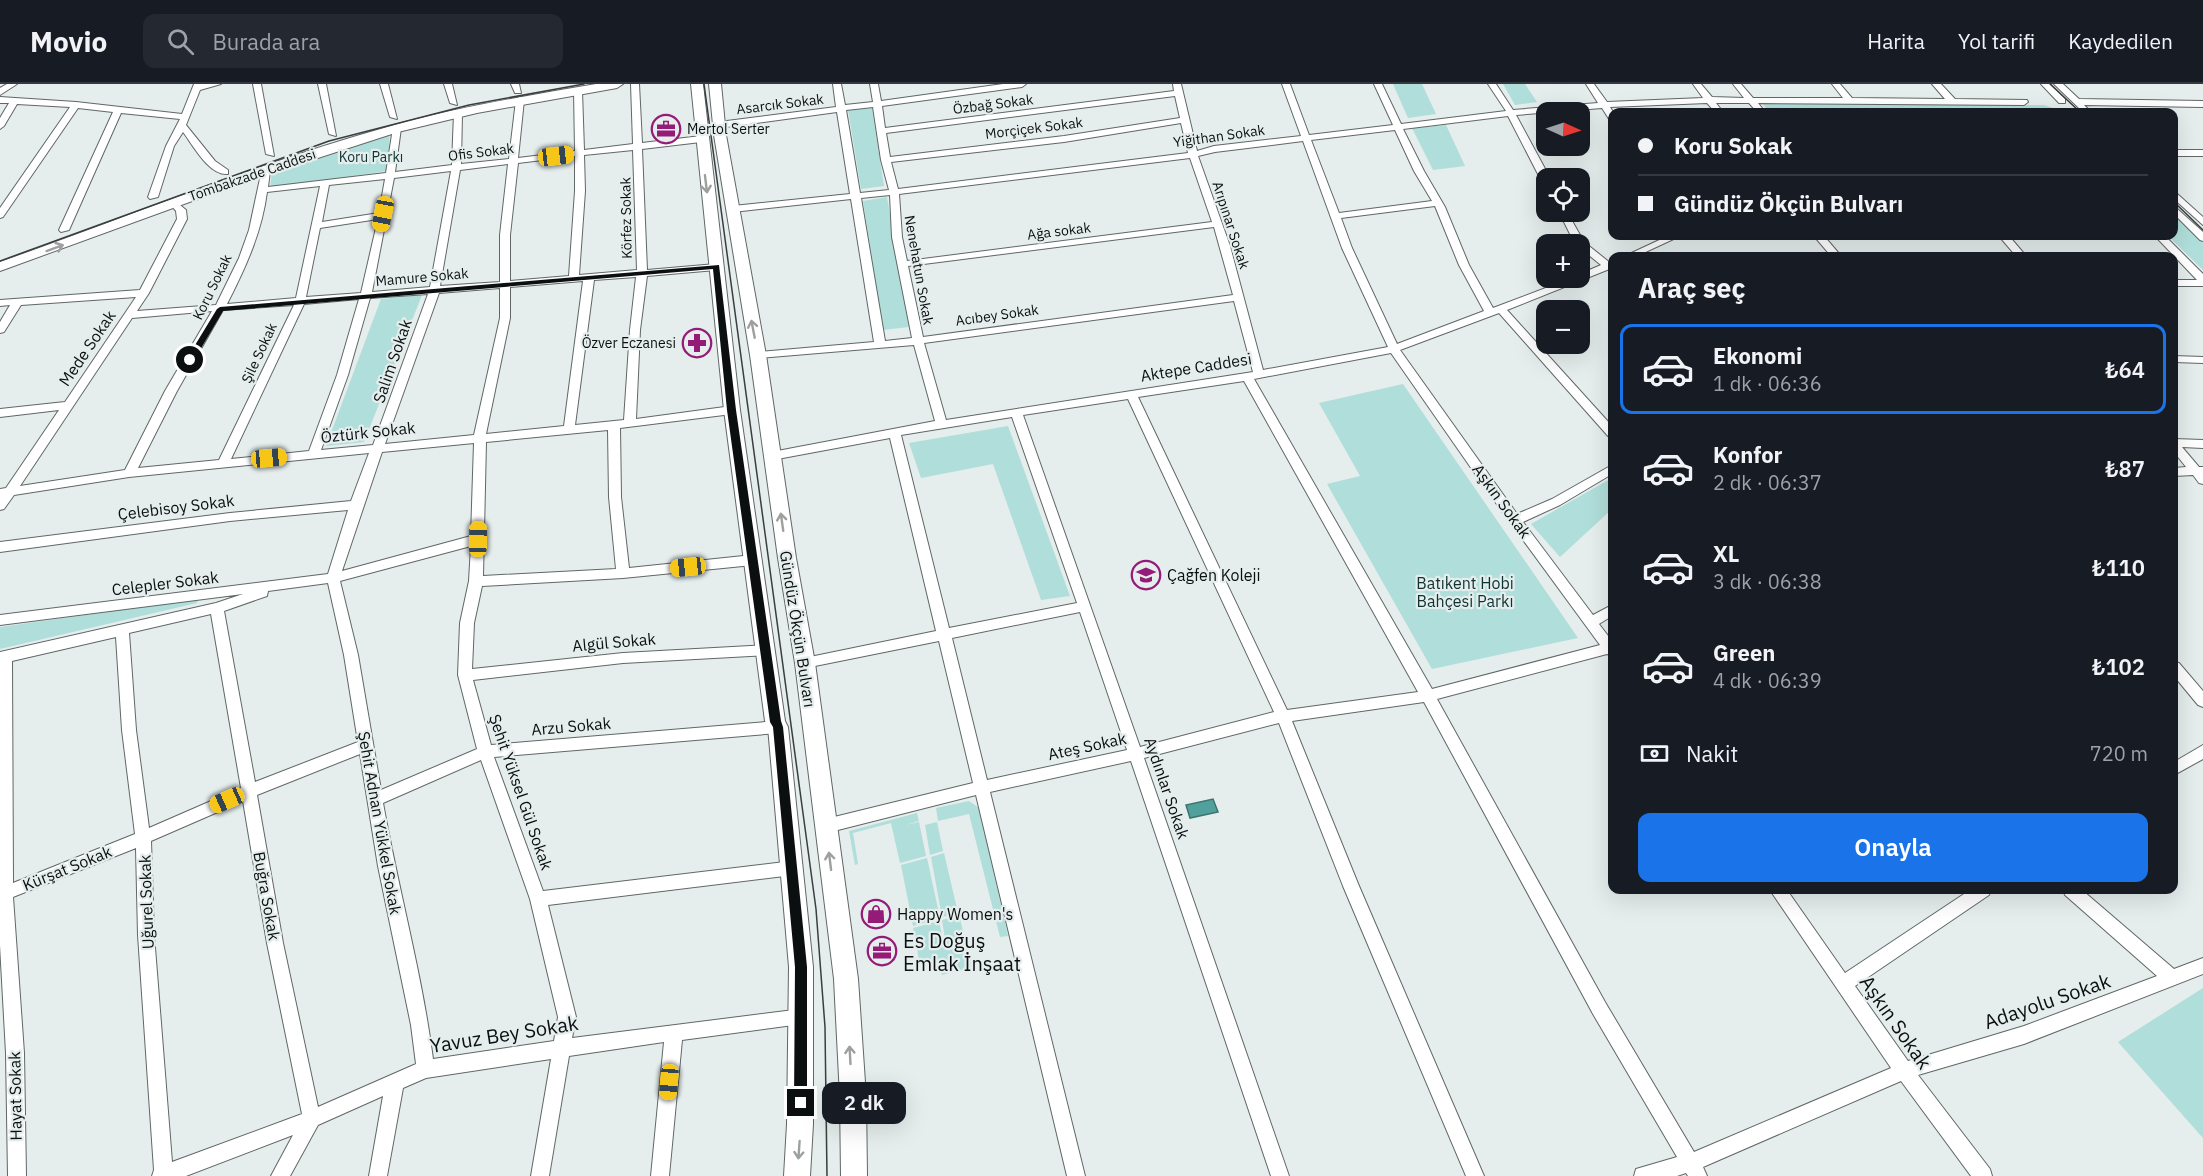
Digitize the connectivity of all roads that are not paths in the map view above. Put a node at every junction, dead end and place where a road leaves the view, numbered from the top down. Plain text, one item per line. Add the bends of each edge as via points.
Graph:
1 (13, 84) edge
2 (217, 84) edge
3 (257, 84) edge
4 (322, 84) edge
5 (384, 84) edge
6 (448, 84) edge
7 (555, 84) edge
8 (617, 84) edge
9 (635, 84) edge
10 (697, 84) edge
11 (715, 84) edge
12 (837, 84) edge
13 (874, 84) edge
14 (1022, 84) edge
15 (1286, 84) edge
16 (1378, 84) edge
17 (1492, 84) edge
18 (1590, 84) edge
19 (1696, 84) edge
20 (1737, 84) edge
21 (1836, 84) edge
22 (1936, 84) edge
23 (2045, 84) edge
24 (2058, 84) edge
25 (197, 86) edge
26 (1178, 88) edge
27 (578, 91) junction
28 (0, 92) edge
29 (518, 92) edge
30 (0, 100) edge
31 (1709, 100) junction
32 (14, 101) junction
33 (1751, 101) junction
34 (1851, 102) junction
35 (1953, 102) junction
36 (2024, 102) dead end
37 (2076, 102) junction
38 (2203, 104) edge
39 (76, 105) junction
40 (877, 105) junction
41 (1605, 105) junction
42 (456, 108) junction
43 (1716, 108) edge
44 (1757, 108) edge
45 (2070, 108) edge
46 (2083, 108) edge
47 (843, 109) junction
48 (118, 110) junction
49 (1608, 110) edge
50 (1511, 113) junction
51 (1185, 120) junction
52 (396, 122) junction
53 (183, 123) junction
54 (719, 125) junction
55 (0, 126) edge
56 (1398, 126) junction
57 (881, 131) junction
58 (333, 134) junction
59 (1308, 138) junction
60 (701, 139) junction
61 (638, 147) junction
62 (579, 153) junction
63 (2178, 153) edge
64 (2203, 153) edge
65 (271, 154) junction
66 (1193, 154) junction
67 (886, 160) junction
68 (512, 162) junction
69 (456, 168) junction
70 (1540, 168) edge
71 (265, 171) junction
72 (225, 172) junction
73 (391, 176) junction
74 (325, 183) junction
75 (264, 190) junction
76 (894, 192) junction
77 (856, 196) junction
78 (153, 197) junction
79 (2178, 199) edge
80 (1437, 202) junction
81 (174, 203) junction
82 (733, 209) junction
83 (383, 214) junction
84 (0, 215) edge
85 (2178, 215) edge
86 (1335, 216) junction
87 (2201, 219) edge
88 (1568, 222) edge
89 (1218, 225) junction
90 (316, 226) junction
91 (64, 230) junction
92 (2203, 238) edge
93 (1666, 240) edge
94 (1822, 240) edge
95 (2007, 240) edge
96 (2164, 240) edge
97 (1639, 252) edge
98 (1833, 252) edge
99 (2018, 252) edge
100 (2175, 252) edge
101 (0, 254) edge
102 (2178, 255) edge
103 (903, 264) junction
104 (1608, 264) edge
105 (1608, 266) edge
106 (0, 267) edge
107 (716, 267) junction
108 (642, 271) junction
109 (589, 276) junction
110 (574, 278) junction
111 (2203, 281) edge
112 (2178, 283) edge
113 (506, 285) junction
114 (434, 291) junction
115 (144, 293) junction
116 (367, 296) junction
117 (1239, 297) junction
118 (300, 302) junction
119 (0, 303) edge
120 (17, 303) junction
121 (220, 309) junction
122 (1495, 311) junction
123 (129, 315) junction
124 (0, 330) edge
125 (918, 340) junction
126 (880, 344) junction
127 (1394, 349) junction
128 (758, 355) junction
129 (2178, 359) edge
130 (2203, 360) edge
131 (1253, 376) junction
132 (1131, 394) junction
133 (68, 405) junction
134 (732, 410) junction
135 (0, 413) edge
136 (1017, 414) junction
137 (630, 423) junction
138 (614, 424) junction
139 (941, 424) junction
140 (569, 429) junction
141 (1608, 429) edge
142 (895, 434) junction
143 (480, 436) junction
144 (2178, 444) edge
145 (2203, 444) edge
146 (379, 447) junction
147 (2178, 449) edge
148 (314, 454) junction
149 (772, 456) junction
150 (224, 462) junction
151 (1608, 471) edge
152 (2178, 472) edge
153 (129, 473) junction
154 (2200, 474) edge
155 (5, 492) edge
156 (356, 505) junction
157 (0, 506) edge
158 (1515, 520) junction
159 (478, 539) junction
160 (0, 547) edge
161 (753, 560) junction
162 (623, 573) junction
163 (333, 578) junction
164 (476, 581) junction
165 (292, 583) junction
166 (1085, 606) junction
167 (217, 608) junction
168 (1608, 612) edge
169 (0, 621) edge
170 (1591, 622) junction
171 (122, 629) junction
172 (946, 634) junction
173 (1608, 645) edge
174 (767, 650) junction
175 (1608, 650) edge
176 (3, 657) edge
177 (805, 663) junction
178 (2178, 672) edge
179 (465, 675) junction
180 (1428, 696) junction
181 (2203, 701) edge
182 (1283, 716) junction
183 (778, 727) junction
184 (366, 745) junction
185 (2203, 751) edge
186 (485, 752) junction
187 (1136, 754) junction
188 (2178, 767) edge
189 (983, 787) junction
190 (249, 791) junction
191 (376, 799) junction
192 (826, 826) junction
193 (143, 837) junction
194 (793, 868) junction
195 (3, 894) edge
196 (1781, 894) edge
197 (1977, 894) edge
198 (2076, 894) edge
199 (538, 899) junction
200 (2203, 966) edge
201 (2174, 979) junction
202 (1843, 984) junction
203 (802, 1017) junction
204 (674, 1034) junction
205 (562, 1048) junction
206 (425, 1069) junction
207 (1904, 1071) junction
208 (395, 1082) junction
209 (312, 1119) junction
210 (1694, 1170) edge
211 (162, 1175) edge
212 (17, 1176) edge
213 (280, 1176) edge
214 (378, 1176) edge
215 (540, 1176) edge
216 (660, 1176) edge
217 (797, 1176) edge
218 (854, 1176) edge
219 (1076, 1176) edge
220 (1280, 1176) edge
221 (1475, 1176) edge
222 (1643, 1176) edge
223 (1983, 1176) edge

1 - 28 street
2 - 25 street
3 - 65 street
4 - 58 street
5 - 52 street
6 - 42 street, Salim Sokak
7 - 29 street, Tombakzade Caddesi
8 - 27 street, Tombakzade Caddesi
9 - 61 street, Körfez Sokak
10 - 60 street, Gündüz Ökçün Bulvarı
11 - 54 street, Gündüz Ökçün Bulvarı
12 - 47 street
13 - 40 street, Nenehatun Sokak
14 - 40 street, Asarcık Sokak
15 - 59 street, Aşkın Sokak
16 - 56 street
17 - 50 street
18 - 41 street
19 - 31 street
20 - 33 street
21 - 34 street
22 - 35 street
23 - 45 street
24 - 37 street
25 - 53 street
26 - 51 street, Arıpınar Sokak
26 - 57 street, Özbağ Sokak
27 - 29 street, Tombakzade Caddesi
27 - 62 street
29 - 42 street, Tombakzade Caddesi
29 - 68 street, Şehit Yüksel Gül Sokak
30 - 32 street
31 - 33 street, Yiğithan Sokak
31 - 41 street, Yiğithan Sokak
31 - 43 street
32 - 39 street
32 - 55 street
33 - 34 street, Yiğithan Sokak
33 - 44 street
34 - 35 street, Yiğithan Sokak
35 - 36 street, Yiğithan Sokak
37 - 38 street
37 - 46 street
39 - 48 street
39 - 84 street
40 - 47 street, Asarcık Sokak
40 - 57 street, Nenehatun Sokak
41 - 49 street
41 - 50 street, Yiğithan Sokak
42 - 52 street, Tombakzade Caddesi
42 - 69 street, Salim Sokak
47 - 54 street, Asarcık Sokak
47 - 77 street
48 - 53 street
48 - 91 street
50 - 56 street, Yiğithan Sokak
50 - 70 street
51 - 66 street, Arıpınar Sokak
51 - 67 street, Morçiçek Sokak
52 - 58 street, Tombakzade Caddesi
52 - 71 street, Tombakzade Caddesi
52 - 73 street
53 - 72 street via 212,163
53 - 78 street via 170,146
54 - 82 street, Gündüz Ökçün Bulvarı
56 - 59 street, Yiğithan Sokak
56 - 80 street
57 - 67 street, Nenehatun Sokak
58 - 65 street, Tombakzade Caddesi
59 - 66 street, Yiğithan Sokak
59 - 86 street, Aşkın Sokak
60 - 61 street, Ofis Sokak
60 -> 107 street, Gündüz Ökçün Bulvarı
61 - 62 street, Ofis Sokak
61 - 108 street, Körfez Sokak
62 - 68 street, Ofis Sokak
62 - 110 street
63 - 64 street
65 - 72 street, Tombakzade Caddesi
66 - 76 street, Yiğithan Sokak
66 - 89 street, Arıpınar Sokak
67 - 76 street, Nenehatun Sokak
68 - 69 street, Ofis Sokak
68 - 113 street, Şehit Yüksel Gül Sokak via 505,235
69 - 73 street, Ofis Sokak
69 - 114 street, Salim Sokak
71 - 75 street, Koru Sokak
71 - 81 street, Tombakzade Caddesi
72 - 78 street, Tombakzade Caddesi
73 - 74 street, Ofis Sokak
73 - 83 street
74 - 75 street, Ofis Sokak
74 - 90 street, Şile Sokak
75 - 121 street, Koru Sokak via 238,272
76 - 77 street, Yiğithan Sokak
76 - 103 street, Nenehatun Sokak
77 - 82 street, Yiğithan Sokak
77 - 126 street
78 - 91 street, Tombakzade Caddesi
79 - 87 street
80 - 86 street
80 - 122 street via 1464,265
106 -> 81 street, Tombakzade Caddesi
81 - 115 street, Mede Sokak via 181,210 182,219
128 -> 82 street, Gündüz Ökçün Bulvarı
83 - 90 street
83 - 116 street
85 - 92 street
86 - 127 street, Aşkın Sokak
88 - 104 street via 1580,244
89 - 103 street, Ağa sokak
89 - 117 street, Arıpınar Sokak
90 - 118 street, Şile Sokak
91 - 101 street, Tombakzade Caddesi
93 - 97 street
94 - 98 street
95 - 99 street
96 - 100 street
102 - 111 street
103 - 125 street, Nenehatun Sokak
105 - 122 street, Aktepe Caddesi
107 - 108 street, Mamure Sokak
107 - 134 street, Gündüz Ökçün Bulvarı
108 - 109 street, Mamure Sokak
108 - 137 street, Körfez Sokak
109 - 110 street, Mamure Sokak
109 - 140 street
110 - 113 street, Mamure Sokak
111 - 112 street
113 - 114 street, Mamure Sokak
113 - 143 street, Şehit Yüksel Gül Sokak via 505,318
114 - 116 street, Mamure Sokak
114 - 146 street, Salim Sokak
115 - 120 street
115 - 123 street, Mede Sokak
116 - 118 street, Mamure Sokak
116 - 148 street
117 - 125 street, Acıbey Sokak
117 - 131 street, Arıpınar Sokak
118 - 121 street, Mamure Sokak
118 - 150 street, Şile Sokak
119 - 120 street
120 - 124 street
121 - 123 street, Mamure Sokak
121 - 153 street, Koru Sokak
122 - 127 street, Aktepe Caddesi
122 - 141 street
123 - 133 street, Mede Sokak
125 - 126 street, Acıbey Sokak
125 - 139 street, Nenehatun Sokak
126 - 128 street, Acıbey Sokak
127 - 131 street, Aktepe Caddesi
127 - 158 street, Aşkın Sokak
128 - 149 street, Gündüz Ökçün Bulvarı
129 - 130 street
131 - 132 street, Aktepe Caddesi
131 - 180 street, Arıpınar Sokak
132 - 136 street, Aktepe Caddesi
132 - 182 street
133 - 135 street
133 - 155 street, Mede Sokak
134 - 137 street, Öztürk Sokak
134 - 161 street, Gündüz Ökçün Bulvarı
136 - 139 street, Aktepe Caddesi
136 - 166 street, Aydınlar Sokak
137 - 138 street, Öztürk Sokak
138 - 140 street, Öztürk Sokak
138 - 162 street via 615,497
139 - 142 street, Aktepe Caddesi
140 - 143 street, Öztürk Sokak
142 - 149 street, Aktepe Caddesi
142 - 172 street
143 - 146 street, Öztürk Sokak
143 - 159 street, Şehit Yüksel Gül Sokak
144 - 145 street
146 - 148 street, Öztürk Sokak
146 - 156 street, Salim Sokak
147 - 154 street
148 - 150 street, Öztürk Sokak
177 -> 149 street, Gündüz Ökçün Bulvarı
150 - 153 street, Öztürk Sokak
151 - 158 street via 1556,502
152 - 154 street
153 - 155 street, Öztürk Sokak
155 - 157 street, Mede Sokak
156 - 160 street, Çelebisoy Sokak via 230,516
156 - 163 street, Salim Sokak
158 - 170 street, Aşkın Sokak
159 - 163 street, Celepler Sokak
159 - 164 street, Şehit Yüksel Gül Sokak
161 - 162 street
161 - 174 street, Gündüz Ökçün Bulvarı
162 - 164 street
163 - 165 street, Celepler Sokak
163 - 184 street, Şehit Adnan Yükkel Sokak
164 - 179 street, Şehit Yüksel Gül Sokak via 467,623
165 - 167 street
165 - 169 street, Celepler Sokak
166 - 172 street
166 - 187 street, Aydınlar Sokak
167 - 171 street
167 - 190 street, Buğra Sokak
168 - 170 street
170 - 173 street, Aşkın Sokak
171 - 176 street
171 - 193 street, Uğurel Sokak via 129,730
172 - 177 street
172 - 189 street
174 - 179 street, Algül Sokak via 623,658
174 - 183 street, Gündüz Ökçün Bulvarı
175 - 180 street, Ateş Sokak
176 - 195 street, Hayat Sokak
177 - 192 street, Gündüz Ökçün Bulvarı
178 - 181 street
179 - 186 street, Şehit Yüksel Gül Sokak
180 - 182 street, Ateş Sokak
180 - 210 street, Arıpınar Sokak via 1599,1008
182 - 187 street, Ateş Sokak
182 - 221 street
183 - 186 street, Arzu Sokak
183 - 194 street, Gündüz Ökçün Bulvarı
184 - 190 street, Kürşat Sokak
184 - 191 street, Şehit Adnan Yükkel Sokak
185 - 188 street
186 - 191 street, Arzu Sokak
186 - 199 street, Şehit Yüksel Gül Sokak
187 - 189 street, Ateş Sokak
187 - 220 street, Aydınlar Sokak
189 - 192 street, Ateş Sokak
189 - 219 street
190 - 193 street, Kürşat Sokak
190 - 209 street, Buğra Sokak via 275,944
191 - 206 street, Şehit Adnan Yükkel Sokak
218 -> 192 street, Gündüz Ökçün Bulvarı via 846,979
193 - 195 street, Kürşat Sokak
193 - 211 street, Uğurel Sokak
194 - 199 street
194 - 203 street, Gündüz Ökçün Bulvarı
195 - 212 street, Hayat Sokak via 15,1053
196 - 202 street, Aşkın Sokak
197 - 202 street
198 - 201 street
199 - 205 street, Şehit Yüksel Gül Sokak via 567,1017
200 - 201 street, Adayolu Sokak
201 - 207 street, Adayolu Sokak via 2024,1035
202 - 207 street, Aşkın Sokak
203 - 204 street, Yavuz Bey Sokak
203 -> 217 street, Gündüz Ökçün Bulvarı
204 - 205 street, Yavuz Bey Sokak
204 - 216 street
205 - 206 street, Yavuz Bey Sokak
205 - 215 street, Şehit Yüksel Gül Sokak
206 - 208 street, Yavuz Bey Sokak
207 - 210 street, Adayolu Sokak
207 - 223 street, Aşkın Sokak
208 - 209 street, Yavuz Bey Sokak
208 - 214 street
209 - 211 street, Yavuz Bey Sokak
209 - 213 street
210 - 222 street

